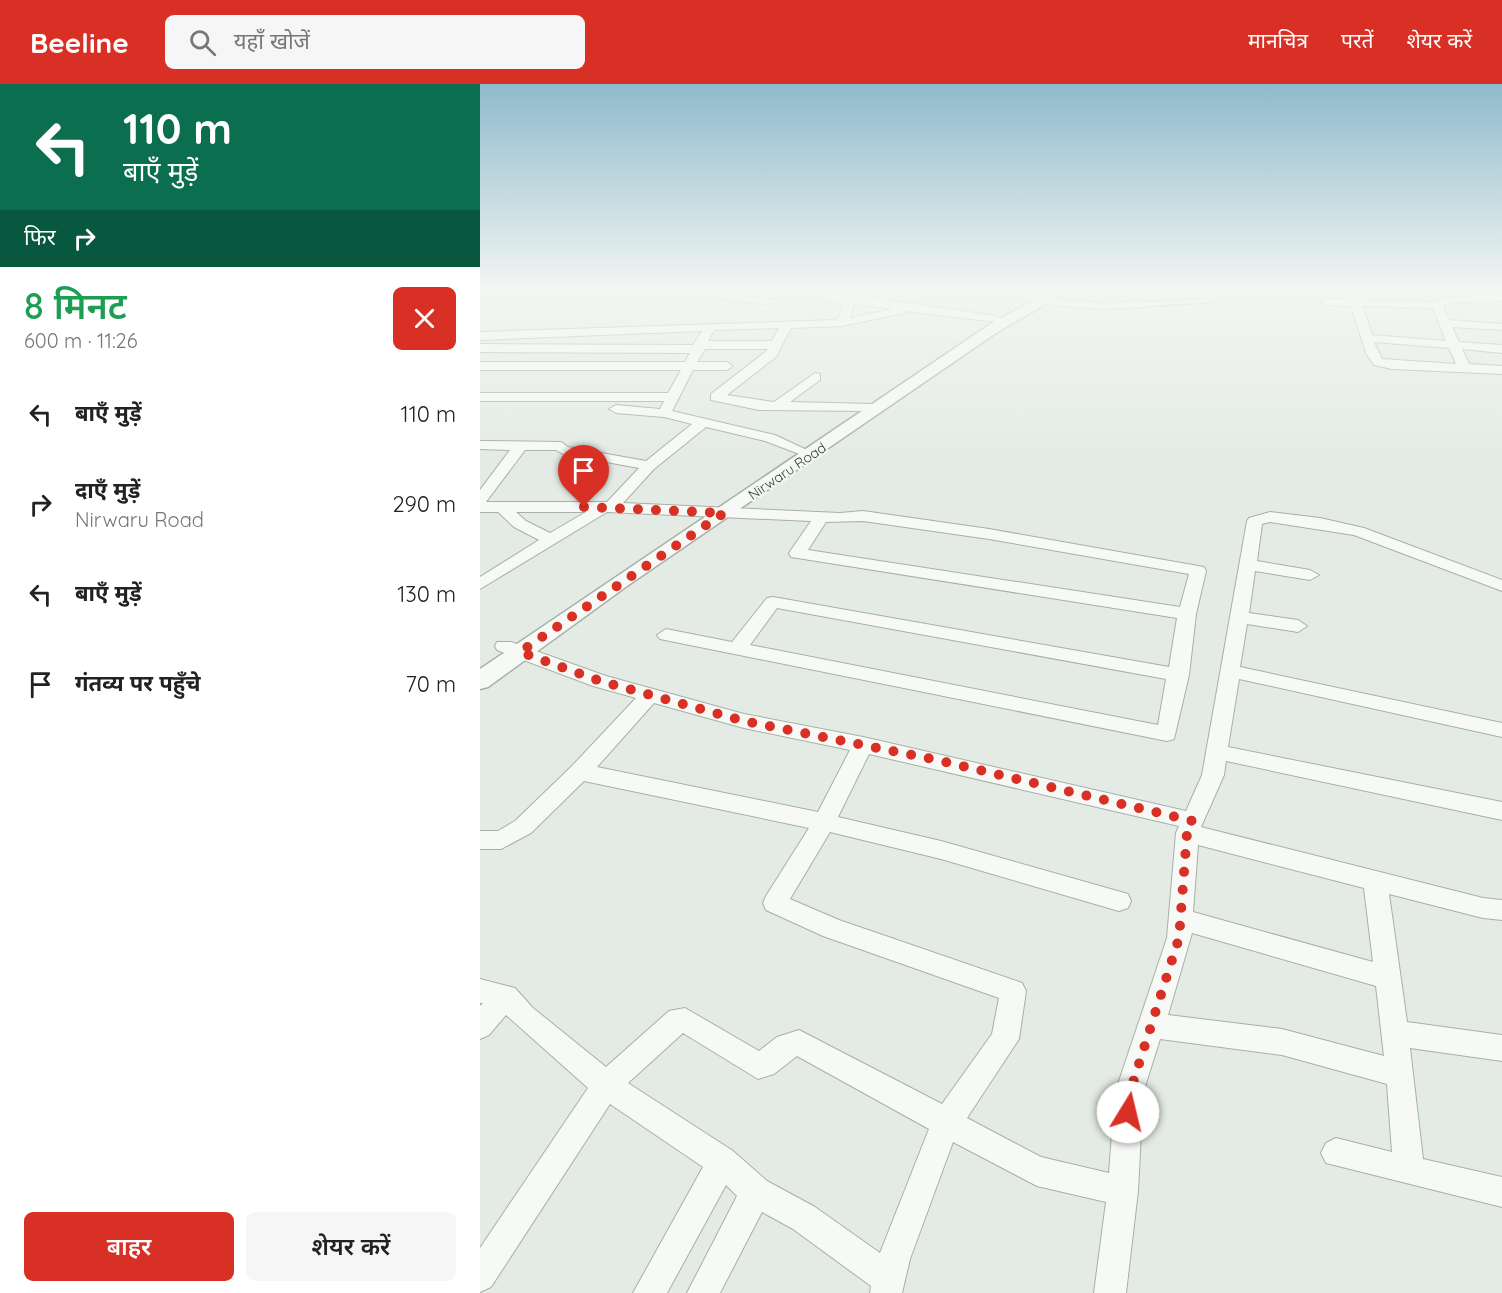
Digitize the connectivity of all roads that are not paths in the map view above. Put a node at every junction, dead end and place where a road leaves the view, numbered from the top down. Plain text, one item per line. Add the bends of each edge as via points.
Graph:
1 (605, 344) edge
2 (700, 344) edge
3 (956, 344) edge
4 (970, 344) edge
5 (1371, 344) edge
6 (1436, 344) edge
7 (776, 345) joint
8 (1453, 346) junction
9 (698, 347) junction
10 (1502, 349) edge
11 (480, 366) edge
12 (727, 366) dead end
13 (688, 367) junction
14 (1464, 368) junction
15 (1502, 370) edge
16 (815, 376) dead end
17 (673, 396) junction
18 (480, 397) edge
19 (777, 406) junction
20 (868, 407) junction
21 (480, 409) edge
22 (664, 413) junction
23 (702, 423) junction
24 (480, 445) edge
25 (521, 445) junction
26 (802, 451) junction
27 (649, 466) junction
28 (480, 472) edge
29 (501, 472) junction
30 (480, 500) edge
31 (480, 507) edge
32 (502, 507) junction
33 (608, 507) junction
34 (704, 513) junction
35 (724, 513) junction
36 (822, 517) junction
37 (551, 540) junction
38 (1249, 565) junction
39 (1310, 575) dead end
40 (480, 584) edge
41 (1502, 586) edge
42 (1187, 614) junction
43 (1241, 617) junction
44 (1298, 626) dead end
45 (666, 635) dead end
46 (512, 649) junction
47 (737, 649) junction
48 (480, 664) edge
49 (1231, 671) junction
50 (1179, 675) junction
51 (480, 681) edge
52 (650, 695) junction
53 (1502, 730) edge
54 (863, 745) junction
55 (1216, 752) junction
56 (580, 772) junction
57 (1502, 811) edge
58 (824, 822) junction
59 (1190, 827) junction
60 (480, 840) edge
61 (1375, 880) junction
62 (1119, 901) dead end
63 (1502, 910) edge
64 (1179, 919) junction
65 (1389, 978) junction
66 (480, 991) edge
67 (506, 996) junction
68 (1151, 1025) junction
69 (480, 1026) edge
70 (1396, 1033) junction
71 (1502, 1048) edge
72 (1400, 1074) junction
73 (606, 1085) junction
74 (945, 1123) junction
75 (1336, 1152) dead end
76 (722, 1162) junction
77 (1410, 1171) junction
78 (1123, 1191) junction
79 (756, 1192) junction
80 (1502, 1192) edge
81 (480, 1276) edge
82 (888, 1286) edge
83 (649, 1293) edge
84 (703, 1293) edge
85 (1110, 1293) edge

1 - 9 street
2 - 9 street
3 - 20 street, Nirwaru Road
4 - 35 street, Nirwaru Road
5 - 14 street via 1378,362
6 - 8 street
7 - 9 street
7 - 19 street via 772,354 716,397
8 - 10 street
8 - 14 street
9 - 13 street
11 - 13 street
12 - 13 street
13 - 17 street
14 - 15 street
16 - 19 street
17 - 18 street
17 - 22 street
19 - 20 street
20 - 26 street, Nirwaru Road
21 - 22 street via 627,409
22 - 23 street
23 - 26 street via 770,438
23 - 27 street
24 - 25 street
25 - 27 street via 562,448
25 - 29 street
26 - 34 street, Nirwaru Road
27 - 33 street
28 - 29 street
29 - 30 street
31 - 32 street
32 - 33 street
32 - 37 street via 520,524
33 - 34 street
33 - 37 street
34 - 35 street
34 - 46 street, Nirwaru Road
35 - 36 street
35 - 46 street, Nirwaru Road
36 - 42 street via 863,516 989,534 1198,571
36 - 42 street via 797,554
37 - 40 street
38 - 39 street
38 - 41 street via 1255,521 1270,517 1358,531
38 - 43 street
42 - 50 street
43 - 44 street
43 - 49 street
45 - 47 street
46 - 48 street, Nirwaru Road
46 - 51 street, Nirwaru Road
46 - 52 street
47 - 50 street via 773,602
47 - 50 street via 1167,735
49 - 53 street
49 - 55 street
52 - 54 street via 744,721
52 - 56 street
54 - 58 street
54 - 59 street
55 - 57 street
55 - 59 street via 1212,775
56 - 58 street
56 - 60 street via 512,836
58 - 62 street via 941,850
58 - 74 street via 775,903 832,928 1013,991 1005,1039
59 - 61 street
59 - 64 street
61 - 63 street
61 - 65 street
64 - 65 street
64 - 68 street via 1179,938
65 - 70 street
66 - 67 street
67 - 69 street
67 - 73 street via 524,1017
68 - 72 street via 1282,1042
68 - 78 street via 1130,1092
70 - 71 street
70 - 72 street
72 - 77 street
73 - 74 street via 670,1025 685,1020 758,1066 766,1065 785,1046 799,1043
73 - 76 street
73 - 81 street
74 - 78 street via 1037,1171
74 - 82 street via 894,1259
75 - 77 street
76 - 79 street
76 - 83 street
77 - 80 street
78 - 85 street
79 - 82 street via 804,1218
79 - 84 street

